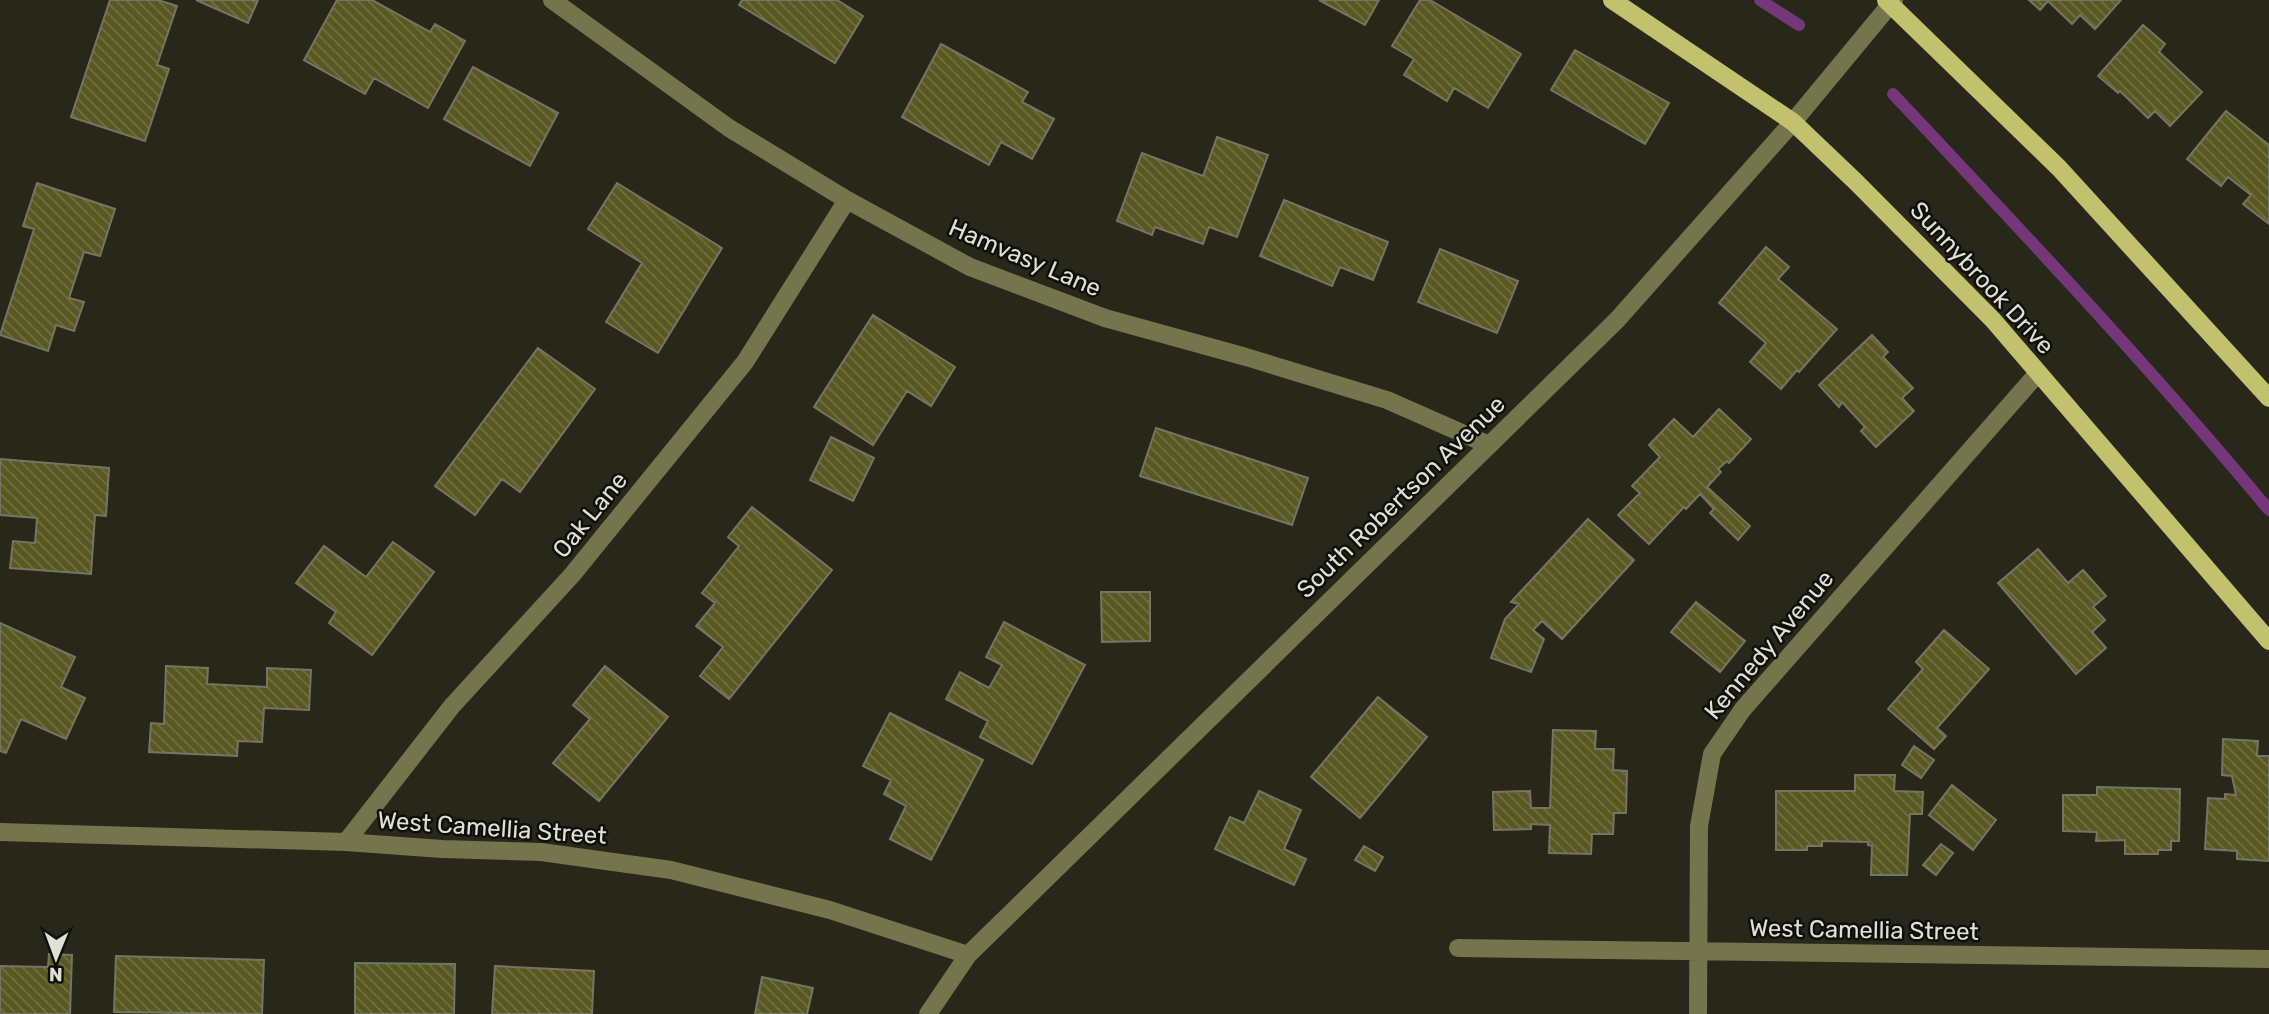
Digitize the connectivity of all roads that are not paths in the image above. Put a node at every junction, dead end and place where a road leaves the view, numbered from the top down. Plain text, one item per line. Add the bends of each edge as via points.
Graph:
1 (552, 0) edge
2 (1612, 0) edge
3 (1890, 1) edge
4 (1793, 122) junction
5 (847, 200) junction
6 (2038, 373) junction
7 (2269, 398) edge
8 (1489, 445) junction
9 (2269, 641) edge
10 (0, 832) edge
11 (346, 842) junction
12 (1458, 948) dead end
13 (1699, 952) junction
14 (968, 956) junction
15 (2269, 959) edge
16 (928, 1014) edge
17 (1698, 1014) edge

1 - 5 street, Hamvasy Lane via 729,128
2 - 4 main road, Sunnybrook Drive
3 - 4 street, South Robertson Avenue
3 - 7 main road via 2059,168
4 - 6 main road, Sunnybrook Drive via 1993,320
4 - 8 street, South Robertson Avenue via 1617,320
5 - 8 street, Hamvasy Lane via 982,272 1105,318 1387,400
5 - 11 street, Oak Lane via 745,362 572,575 452,706
6 - 9 main road, Sunnybrook Drive
6 - 13 street, Kennedy Avenue via 1743,709 1712,754 1699,826
8 - 14 street, South Robertson Avenue
10 - 11 street, West Camellia Street
11 - 14 street, West Camellia Street via 541,852 671,870 830,910
12 - 13 street, West Camellia Street
13 - 15 street, West Camellia Street
13 - 17 street, Kennedy Avenue
14 - 16 street, South Robertson Avenue

